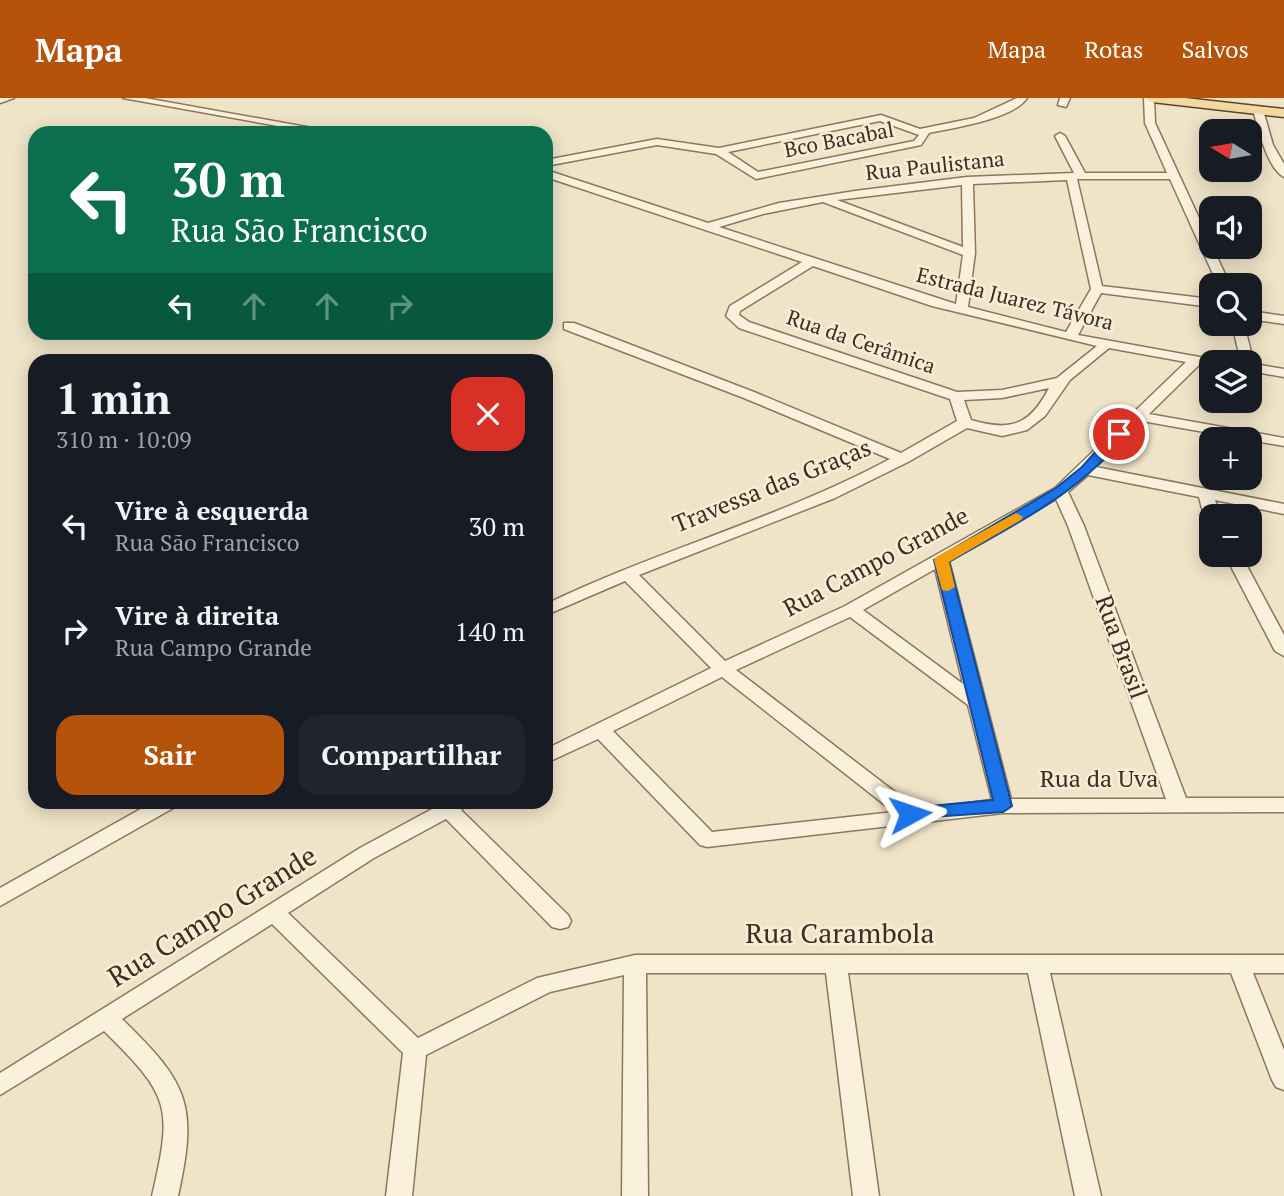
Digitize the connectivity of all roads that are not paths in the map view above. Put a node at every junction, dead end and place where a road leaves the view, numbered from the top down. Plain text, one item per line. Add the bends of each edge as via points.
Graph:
1 (9, 98) edge
2 (128, 98) edge
3 (1022, 98) edge
4 (1150, 98) edge
5 (1191, 98) edge
6 (0, 100) edge
7 (1253, 104) edge
8 (1284, 111) edge
9 (294, 126) edge
10 (923, 131) junction
11 (1060, 135) dead end
12 (719, 151) junction
13 (553, 162) edge
14 (1284, 174) edge
15 (553, 175) edge
16 (1076, 175) junction
17 (1173, 176) junction
18 (967, 180) junction
19 (823, 198) junction
20 (706, 228) junction
21 (969, 253) junction
22 (811, 261) junction
23 (1218, 273) edge
24 (1097, 289) junction
25 (1199, 302) edge
26 (961, 310) junction
27 (1262, 317) edge
28 (1284, 320) edge
29 (569, 326) dead end
30 (1070, 337) junction
31 (1105, 344) junction
32 (1199, 361) edge
33 (1199, 365) edge
34 (1262, 369) edge
35 (1284, 373) edge
36 (1060, 381) junction
37 (956, 396) junction
38 (1135, 416) junction
39 (965, 423) junction
40 (1284, 442) edge
41 (903, 458) junction
42 (1086, 470) junction
43 (1060, 491) junction
44 (1206, 494) junction
45 (1209, 504) edge
46 (1284, 509) edge
47 (941, 560) junction
48 (1239, 567) edge
49 (627, 573) junction
50 (553, 607) edge
51 (852, 610) junction
52 (1284, 651) edge
53 (723, 669) junction
54 (975, 701) junction
55 (600, 729) junction
56 (553, 753) edge
57 (1178, 804) junction
58 (1284, 805) edge
59 (1003, 806) junction
60 (156, 809) edge
61 (446, 809) edge
62 (457, 809) edge
63 (910, 814) junction
64 (0, 898) edge
65 (274, 913) junction
66 (560, 921) dead end
67 (836, 962) junction
68 (635, 964) junction
69 (1037, 964) junction
70 (1239, 964) junction
71 (1284, 964) edge
72 (106, 1018) junction
73 (415, 1050) junction
74 (1284, 1080) edge
75 (0, 1085) edge
76 (166, 1196) edge
77 (399, 1196) edge
78 (635, 1196) edge
79 (866, 1196) edge
80 (1088, 1196) edge

1 - 6 street
2 - 9 street
3 - 10 street via 985,117
4 - 7 main road
4 - 17 street via 1150,123
5 - 7 main road
7 - 8 main road
7 - 14 street
10 - 12 street, Bco Bacabal via 881,118
10 - 12 street, Bco Bacabal via 924,138 917,143 756,176
11 - 16 street
12 - 13 street, Bco Bacabal via 657,142
15 - 20 street, Estrada Juarez Távora
16 - 17 street, Rua Paulistana
16 - 18 street, Rua Paulistana
16 - 24 street
17 - 23 street
18 - 19 street, Rua Paulistana
18 - 21 street
19 - 20 street, Rua Paulistana via 761,209
19 - 21 street
20 - 22 street, Estrada Juarez Távora
21 - 26 street
22 - 26 street, Estrada Juarez Távora
22 - 37 street, Rua da Cerâmica via 731,313 744,325
24 - 25 street
24 - 30 street
26 - 30 street, Estrada Juarez Távora
27 - 28 street
29 - 41 street
30 - 31 street, Estrada Juarez Távora
31 - 32 street, Estrada Juarez Távora
31 - 36 street
33 - 38 street, Rua Campo Grande
34 - 35 street
36 - 37 street via 1010,393
36 - 39 street via 1038,415 1020,430 996,432
37 - 39 street, Rua da Cerâmica
38 - 40 street
38 - 42 street, Rua Campo Grande
39 - 41 street, Travessa das Graças
41 - 49 street, Travessa das Graças via 807,505
42 - 43 street, Rua Campo Grande
42 - 44 street
43 - 47 street, Rua Campo Grande
43 - 57 street, Rua Brasil
44 - 45 street
44 - 46 street
47 - 51 street, Rua Campo Grande
47 - 54 street
48 - 52 street
49 - 50 street, Travessa das Graças
49 - 53 street
51 - 53 street, Rua Campo Grande
51 - 54 street
53 - 55 street, Rua Campo Grande
53 - 63 street
54 - 59 street
55 - 56 street, Rua Campo Grande
55 - 63 street, Rua da Uva via 707,840
57 - 58 street, Rua da Uva
57 - 59 street, Rua da Uva
59 - 63 street, Rua da Uva
60 - 64 street
61 - 65 street, Rua Campo Grande
62 - 66 street
65 - 72 street, Rua Campo Grande
65 - 73 street
67 - 68 street, Rua Carambola
67 - 69 street, Rua Carambola
67 - 79 street
68 - 73 street, Rua Carambola via 545,985
68 - 78 street
69 - 70 street, Rua Carambola
69 - 80 street
70 - 71 street, Rua Carambola
70 - 74 street
72 - 75 street, Rua Campo Grande
72 - 76 street via 170,1086 176,1103 176,1150
73 - 77 street

